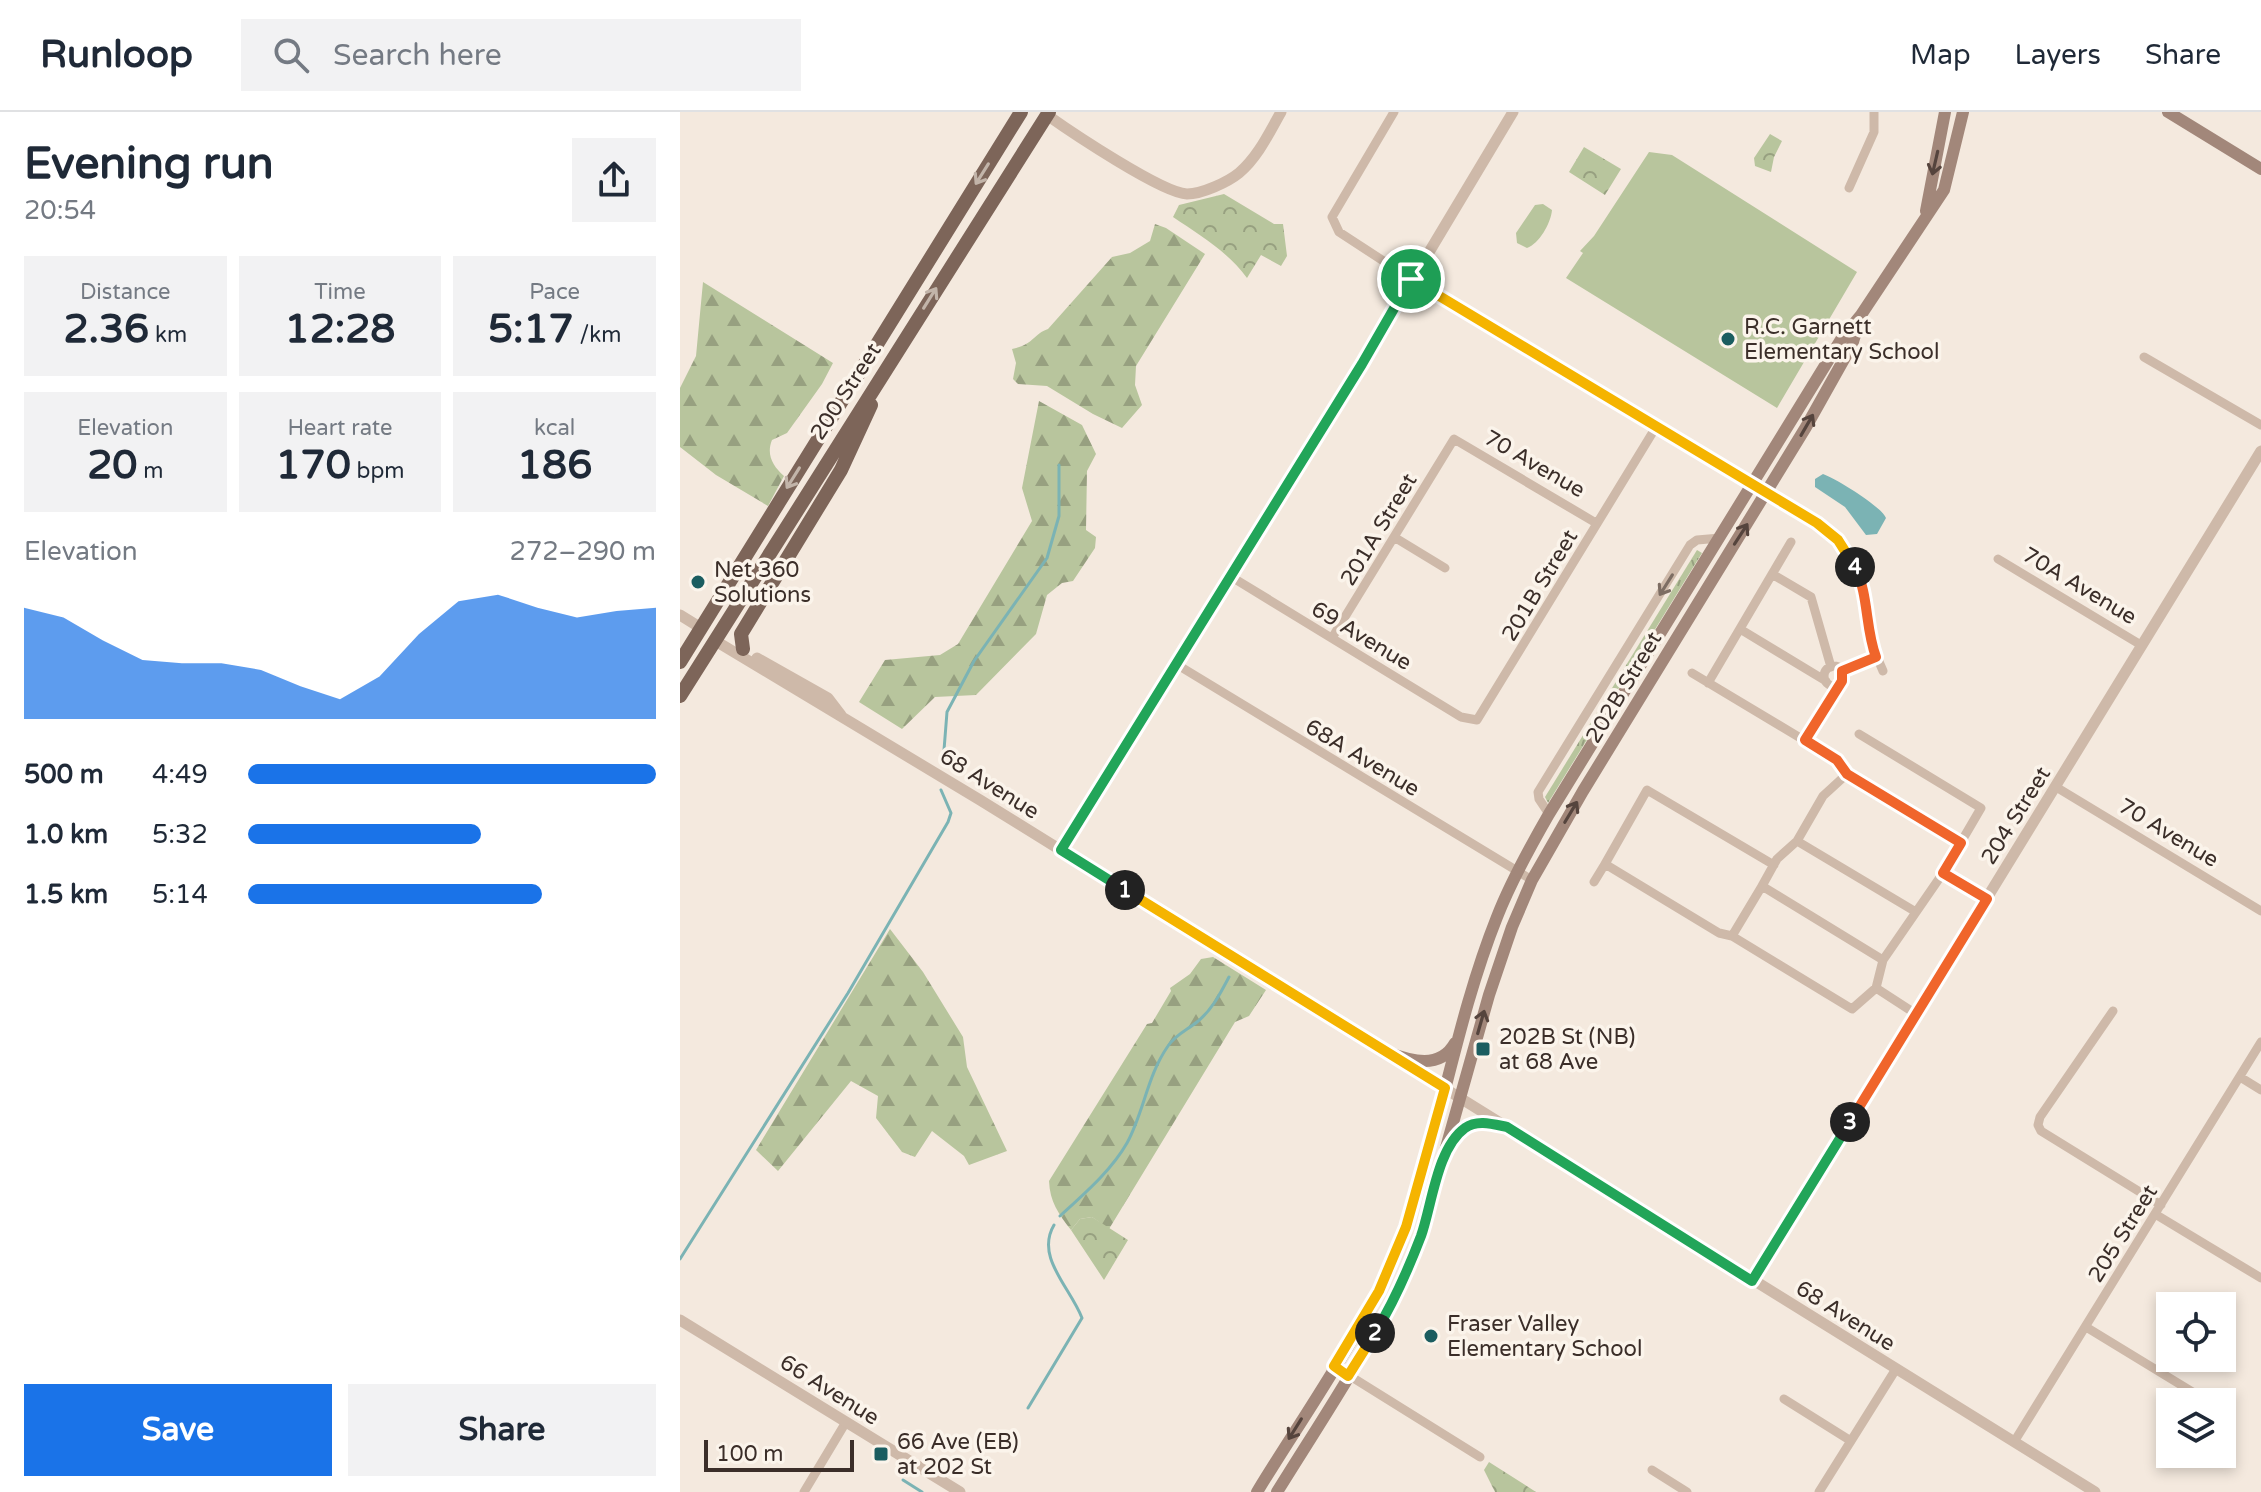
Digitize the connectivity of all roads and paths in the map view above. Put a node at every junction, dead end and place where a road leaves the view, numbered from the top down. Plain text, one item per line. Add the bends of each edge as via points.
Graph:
1 (1281, 112) edge
2 (1394, 112) edge
3 (1513, 112) edge
4 (1874, 112) edge
5 (1945, 112) edge
6 (1963, 112) edge
7 (2168, 112) edge
8 (1016, 113) edge
9 (1048, 114) edge
10 (1017, 163) junction
11 (2261, 169) edge
12 (1849, 188) dead end
13 (1925, 214) junction
14 (1411, 279) junction
15 (1861, 315) junction
16 (2144, 357) dead end
17 (890, 365) junction
18 (2261, 425) edge
19 (1656, 427) junction
20 (1454, 439) joint
21 (2261, 451) edge
22 (1753, 484) junction
23 (1767, 492) junction
24 (1596, 523) junction
25 (1394, 537) junction
26 (1720, 538) junction
27 (1791, 542) dead end
28 (1998, 559) dead end
29 (1445, 568) dead end
30 (1772, 574) junction
31 (1230, 576) junction
32 (680, 615) edge
33 (701, 628) junction
34 (1740, 629) junction
35 (1332, 638) junction
36 (714, 640) junction
37 (2141, 645) junction
38 (743, 649) joint
39 (1876, 657) junction
40 (680, 662) edge
41 (1176, 664) junction
42 (1831, 667) junction
43 (1842, 671) junction
44 (1883, 671) dead end
45 (1692, 673) dead end
46 (1826, 681) junction
47 (1708, 683) junction
48 (1837, 685) junction
49 (680, 696) edge
50 (842, 715) junction
51 (1477, 720) joint
52 (1859, 734) dead end
53 (1805, 740) junction
54 (1847, 774) junction
55 (2056, 787) junction
56 (1549, 814) junction
57 (1797, 841) junction
58 (1961, 843) junction
59 (1061, 850) junction
60 (1605, 864) junction
61 (1774, 865) junction
62 (1517, 871) junction
63 (1943, 873) junction
64 (1532, 880) junction
65 (1594, 882) dead end
66 (1762, 886) junction
67 (1987, 899) junction
68 (2261, 911) edge
69 (1916, 912) junction
70 (1732, 936) junction
71 (1883, 960) junction
72 (1876, 988) junction
73 (2113, 1011) dead end
74 (1916, 1014) junction
75 (1462, 1029) junction
76 (2261, 1042) edge
77 (1387, 1052) junction
78 (2240, 1077) junction
79 (1445, 1088) junction
80 (2261, 1090) edge
81 (1460, 1097) junction
82 (1507, 1127) junction
83 (1447, 1147) junction
84 (2158, 1209) junction
85 (2261, 1278) edge
86 (1752, 1281) junction
87 (680, 1320) edge
88 (2086, 1327) junction
89 (1334, 1366) junction
90 (1896, 1369) junction
91 (1348, 1376) junction
92 (2186, 1388) edge
93 (1784, 1399) dead end
94 (846, 1422) junction
95 (1851, 1441) junction
96 (2014, 1442) junction
97 (1480, 1457) dead end
98 (1652, 1470) dead end
99 (804, 1492) edge
100 (960, 1492) edge
101 (1257, 1492) edge
102 (1277, 1492) edge
103 (1687, 1492) edge
104 (1819, 1492) edge
105 (2095, 1492) edge

1 - 9 street via 1254,158 1237,175 1187,194 1158,185
2 - 14 street via 1332,217 1346,237
3 - 14 street
4 - 12 street via 1874,132
5 -> 13 main road, 202B Street
6 - 13 main road, 202B Street via 1944,190
7 - 11 main road
8 - 10 main road via 1022,126
8 -> 33 main road, 200 Street
9 - 10 main road, 200 Street
17 -> 10 main road, 200 Street
13 - 15 main road, 202B Street
14 - 19 street
14 - 31 street
15 - 22 main road, 202B Street
23 -> 15 main road, 202B Street via 1852,345
16 - 18 street
17 - 36 main road, 200 Street
17 - 38 main road via 841,470 741,634
19 - 22 street
19 - 24 street, 201B Street
20 - 24 street, 70 Avenue
20 - 25 street, 201A Street
21 - 37 street, 204 Street
22 - 23 street
22 - 26 main road, 202B Street
23 - 39 street via 1817,523 1845,550 1860,576
64 -> 23 main road, 202B Street
24 - 51 street, 201B Street
25 - 29 street
25 - 35 street, 201A Street
26 - 56 main road, 202B Street
26 -> 56 street, 202B Street via 1690,545 1538,792
27 - 30 street
28 - 37 street, 70A Avenue
30 - 34 street
30 - 42 street via 1811,597
31 - 35 street, 69 Avenue
31 - 41 street
32 - 33 street
33 - 40 main road, 200 Street
34 - 46 street
34 - 47 street
35 - 51 street, 69 Avenue via 1461,717
36 - 49 main road, 200 Street
36 - 50 street, 68 Avenue
37 - 55 street, 204 Street
38 - 50 street, 68 Avenue via 828,698
39 - 43 street
39 - 44 street
41 - 59 street
41 - 62 street, 68A Avenue
42 - 43 street
42 - 46 street
43 - 48 street
45 - 47 street
46 - 48 street
47 - 53 street
48 - 53 street
50 - 59 street, 68 Avenue
52 - 58 street via 1981,808
53 - 54 street via 1837,760
54 - 57 street via 1823,796
54 - 58 street
55 - 67 street, 204 Street
55 - 68 street, 70 Avenue
56 - 62 main road, 202B Street
57 - 61 street
57 - 69 street
58 - 63 street
59 - 77 street, 68 Avenue
60 - 61 street via 1647,790
60 - 65 street
60 - 70 street
61 - 66 street
62 - 64 street, 68A Avenue
62 - 75 main road, 202B Street via 1487,944
63 - 67 street
63 - 69 street
81 -> 64 main road, 202B Street via 1504,950
66 - 70 street
66 - 71 street
67 - 74 street, 204 Street
69 - 71 street
70 - 72 street via 1852,1009
71 - 72 street
72 - 74 street
73 - 84 street via 2038,1125
74 - 86 street, 204 Street
75 - 77 main road via 1453,1048 1436,1060 1408,1060
75 - 79 main road, 202B Street
76 - 78 street, 205 Street
77 - 79 street, 68 Avenue
78 - 80 street
78 - 84 street, 205 Street
79 - 81 street, 68 Avenue
79 - 89 main road, 202B Street via 1396,1251 1366,1316
81 - 82 street, 68 Avenue
81 - 83 main road, 202B Street
82 - 83 main road via 1470,1124
82 - 86 street, 68 Avenue
83 - 91 main road, 202B Street via 1407,1271
84 - 85 street
84 - 88 street, 205 Street
86 - 90 street, 68 Avenue
87 - 94 street, 66 Avenue
88 - 92 street
88 - 96 street, 205 Street
89 - 91 street
89 -> 101 main road, 202B Street
90 - 95 street
90 - 96 street, 68 Avenue
91 - 97 street
91 - 102 main road, 202B Street
93 - 95 street
94 - 99 street
94 - 100 street, 66 Avenue
95 - 104 street
96 - 105 street, 68 Avenue
98 - 103 street

